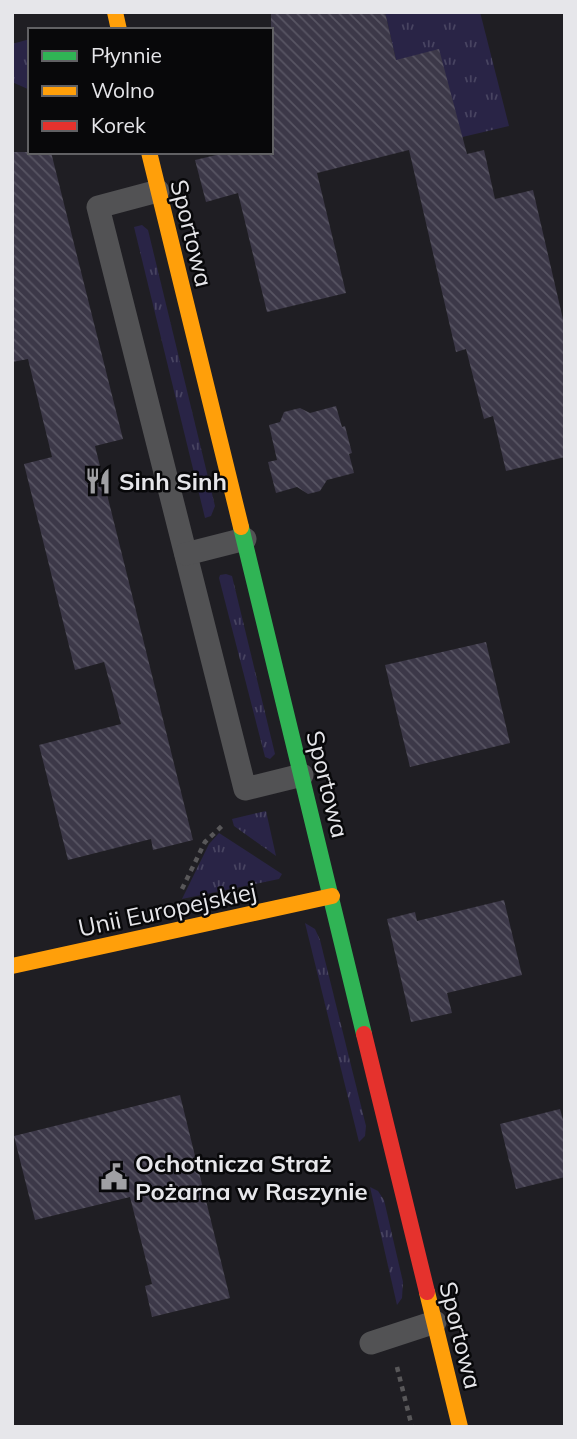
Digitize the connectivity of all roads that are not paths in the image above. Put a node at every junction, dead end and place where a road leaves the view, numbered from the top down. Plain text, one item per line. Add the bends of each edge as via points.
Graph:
1 (149, 154) edge
2 (158, 191) junction
3 (244, 539) junction
4 (186, 554) junction
5 (302, 775) junction
6 (332, 896) junction
7 (12, 966) edge
8 (435, 1322) junction
9 (371, 1343) dead end
10 (460, 1427) edge

1 - 2 street, Sportowa
2 - 3 street, Sportowa
2 - 4 lane via 98,207
3 - 4 lane
3 - 5 street, Sportowa
4 - 5 lane via 245,789
5 - 6 street, Sportowa
6 - 7 street, Unii Europejskiej
6 - 8 street, Sportowa
8 - 9 lane
8 - 10 street, Sportowa

